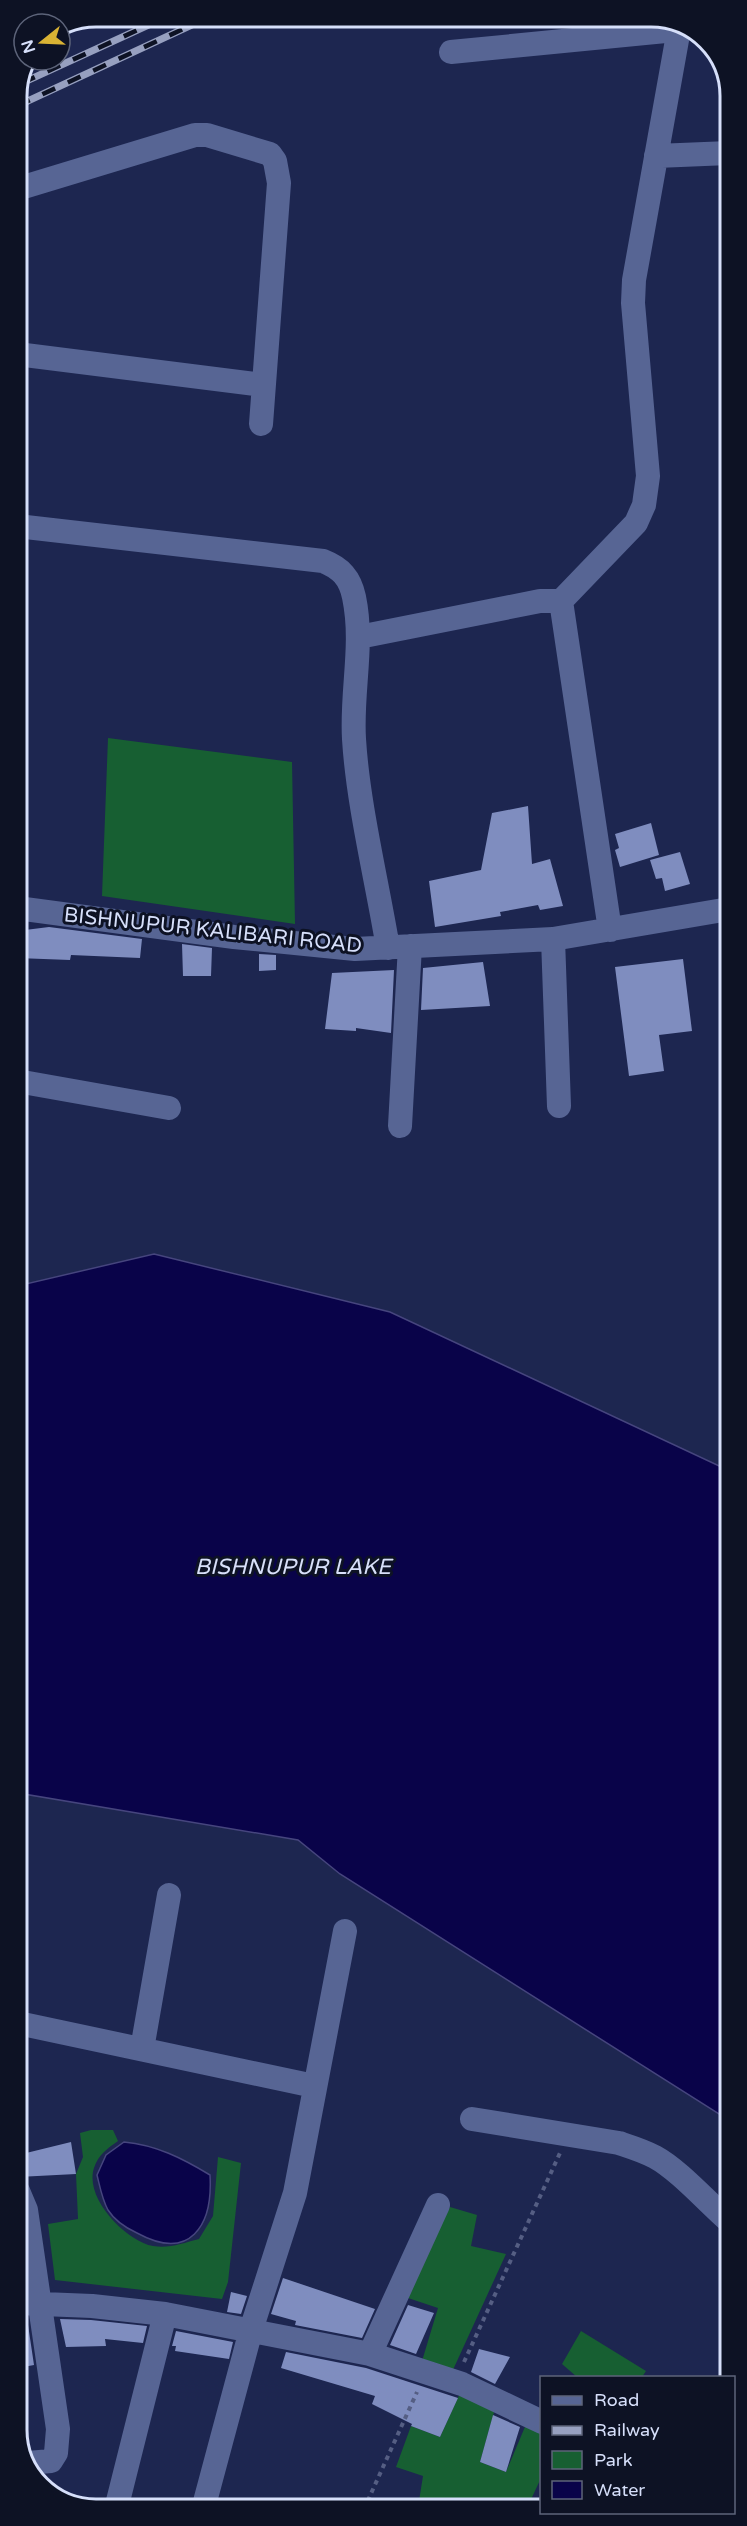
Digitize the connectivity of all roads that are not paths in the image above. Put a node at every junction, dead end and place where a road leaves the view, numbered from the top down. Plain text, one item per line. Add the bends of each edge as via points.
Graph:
1 (671, 30) edge
2 (682, 34) edge
3 (451, 52) dead end
4 (720, 153) edge
5 (656, 156) junction
6 (27, 186) edge
7 (27, 355) edge
8 (263, 385) junction
9 (261, 424) dead end
10 (27, 527) edge
11 (561, 601) junction
12 (359, 637) junction
13 (27, 909) edge
14 (720, 911) edge
15 (610, 930) junction
16 (554, 939) junction
17 (399, 947) junction
18 (27, 1083) edge
19 (560, 1106) dead end
20 (169, 1108) dead end
21 (400, 1126) dead end
22 (169, 1895) dead end
23 (345, 1931) dead end
24 (27, 2025) edge
25 (142, 2049) junction
26 (314, 2086) junction
27 (472, 2119) dead end
28 (438, 2205) dead end
29 (720, 2213) edge
30 (27, 2241) edge
31 (29, 2302) edge
32 (165, 2314) junction
33 (251, 2330) junction
34 (370, 2354) junction
35 (540, 2421) edge
36 (35, 2462) edge
37 (119, 2499) edge
38 (206, 2499) edge

1 - 3 street
2 - 5 street
4 - 5 street
5 - 11 street via 633,303 648,476 644,505 636,523
6 - 8 street via 195,135 270,154 279,183
7 - 8 street
8 - 9 street
10 - 12 street via 323,561 339,568 347,578 354,596
11 - 12 street via 540,601
11 - 15 street
12 - 17 street via 353,714 355,755
13 - 17 street, BISHNUPUR KALIBARI ROAD via 320,947
14 - 15 street, BISHNUPUR KALIBARI ROAD
15 - 16 street, BISHNUPUR KALIBARI ROAD
16 - 17 street, BISHNUPUR KALIBARI ROAD
16 - 19 street
17 - 21 street
18 - 20 street
22 - 25 street
23 - 26 street
24 - 25 street
25 - 26 street
26 - 33 street via 295,2193
27 - 29 street via 619,2143 655,2157
28 - 34 street
30 - 31 street
31 - 32 street
31 - 36 street via 58,2429 56,2453 51,2461
32 - 33 street
32 - 37 street
33 - 34 street
33 - 38 street
34 - 35 street via 455,2381

